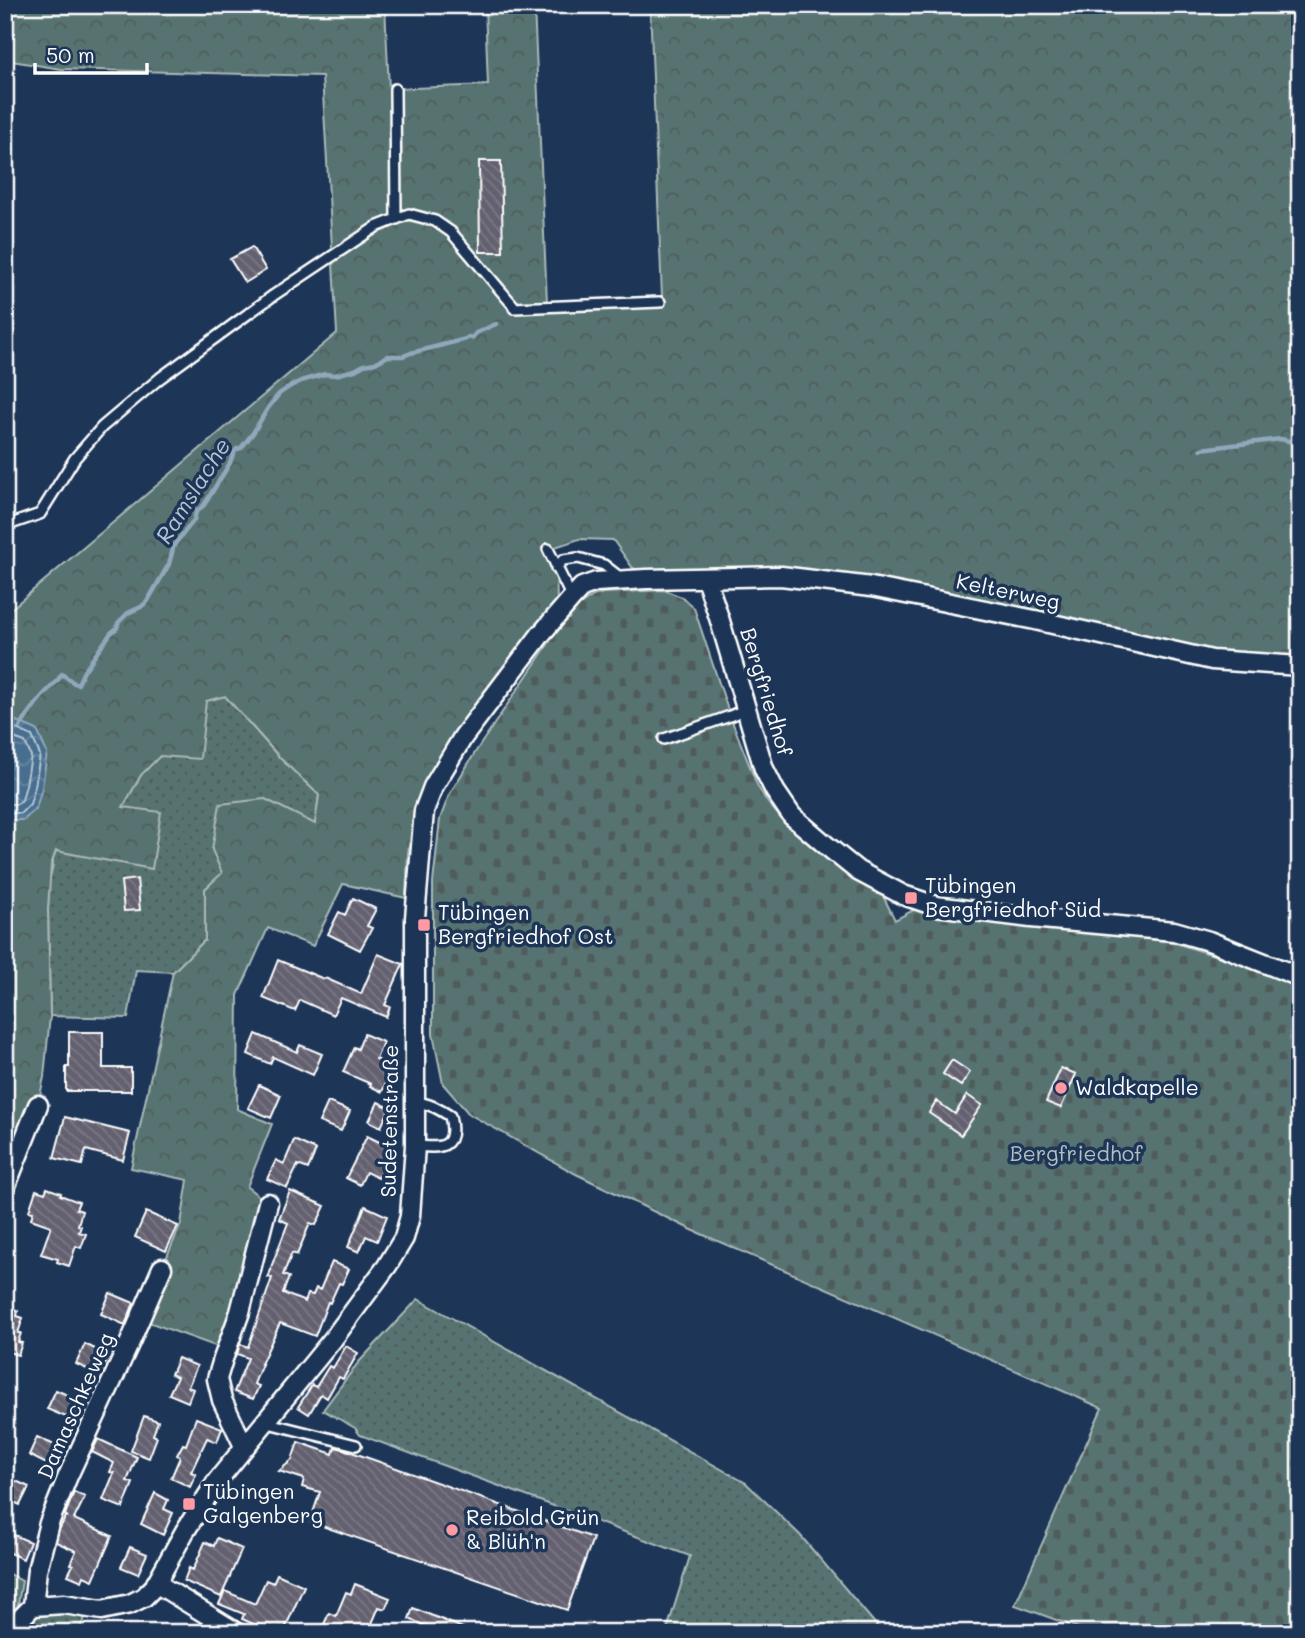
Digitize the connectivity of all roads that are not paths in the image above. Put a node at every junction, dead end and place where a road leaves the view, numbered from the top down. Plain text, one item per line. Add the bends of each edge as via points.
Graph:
1 (395, 89) dead end
2 (396, 219) junction
3 (660, 302) dead end
4 (5, 526) edge
5 (548, 549) dead end
6 (556, 568) junction
7 (705, 578) junction
8 (623, 580) junction
9 (572, 598) junction
10 (1300, 666) edge
11 (746, 709) junction
12 (664, 739) dead end
13 (1300, 978) edge
14 (415, 1102) junction
15 (38, 1105) dead end
16 (415, 1146) junction
17 (5, 1188) edge
18 (268, 1203) dead end
19 (162, 1268) dead end
20 (264, 1422) junction
21 (356, 1445) dead end
22 (244, 1446) junction
23 (156, 1583) junction
24 (33, 1606) junction
25 (11, 1633) edge
26 (237, 1633) edge

1 - 2 lane
2 - 3 lane via 409,214 435,221 451,233 514,307
2 - 4 lane via 293,281 160,378 102,427 75,458 40,513
5 - 6 lane
6 - 8 lane via 563,560 578,558 604,565
6 - 9 lane
7 - 8 street, Sudetenstraße
7 - 10 street, Kelterweg via 781,576 872,587 1212,660
7 - 11 street, Bergfriedhof
8 - 9 street, Sudetenstraße via 596,582 582,587
9 - 14 street, Sudetenstraße via 463,737 424,811 415,918
11 - 12 lane
11 - 13 street, Bergfriedhof via 765,769 792,816 859,871 903,895 936,906 1174,932 1209,941
14 - 16 street, Sudetenstraße
14 - 16 lane via 436,1107 450,1116 452,1125 447,1143
15 - 17 street
16 - 20 street, Sudetenstraße via 404,1238 333,1339
18 - 22 street via 217,1379
19 - 24 street, Damaschkeweg via 49,1522
20 - 21 lane
20 - 22 street, Sudetenstraße
22 - 23 street, Sudetenstraße via 200,1506
23 - 24 street, Sudetenstraße via 145,1597 102,1610 64,1604
23 - 26 street
24 - 25 street

